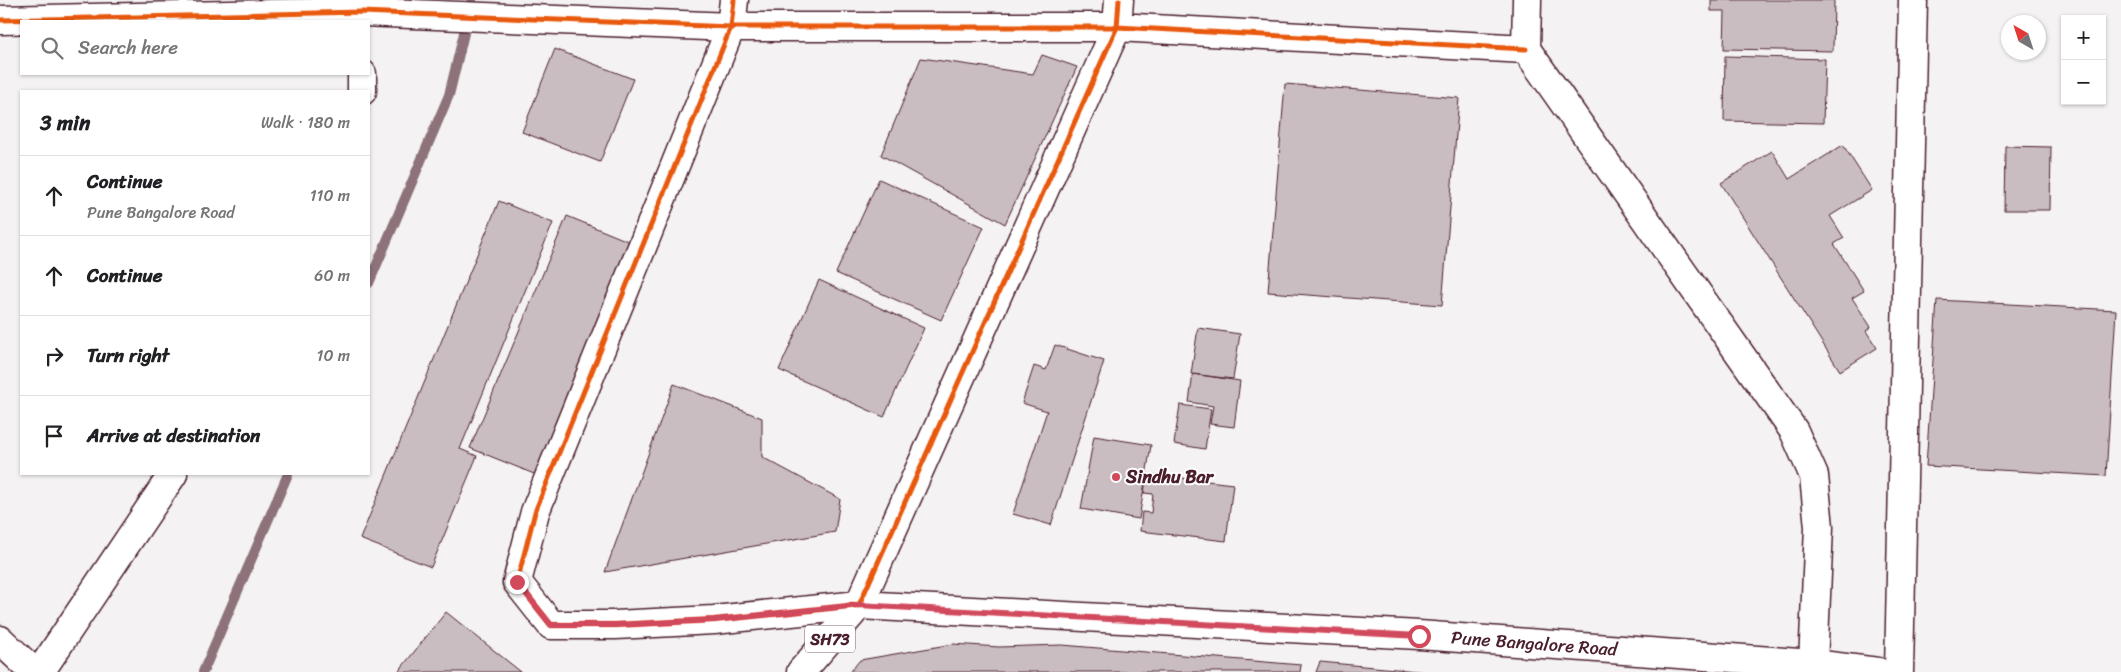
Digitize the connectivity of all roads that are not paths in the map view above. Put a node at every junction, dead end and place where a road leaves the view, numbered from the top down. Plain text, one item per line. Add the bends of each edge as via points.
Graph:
1 (734, 0) edge
2 (1119, 0) edge
3 (1527, 0) edge
4 (1913, 0) edge
5 (362, 11) edge
6 (0, 20) edge
7 (731, 27) junction
8 (1117, 27) junction
9 (1526, 49) junction
10 (362, 75) edge
11 (362, 90) edge
12 (171, 475) edge
13 (858, 605) junction
14 (0, 640) edge
15 (1813, 668) edge
16 (34, 672) edge
17 (40, 672) edge
18 (801, 672) edge
19 (1878, 672) edge
20 (1899, 672) edge

1 - 7 street
2 - 8 street
3 - 9 street
4 - 20 street
5 - 6 street
5 - 7 street
7 - 8 street
7 - 13 street, Pune Bangalore Road via 535,512 517,582 551,625 714,620
8 - 9 street
8 - 13 street
9 - 15 street via 1794,431 1814,476 1819,527
10 - 11 street
12 - 17 street
13 - 15 street, Pune Bangalore Road / SH73 via 1419,636
13 - 18 street, SH73
14 - 16 street
15 - 19 street, Pune Bangalore Road / SH73

